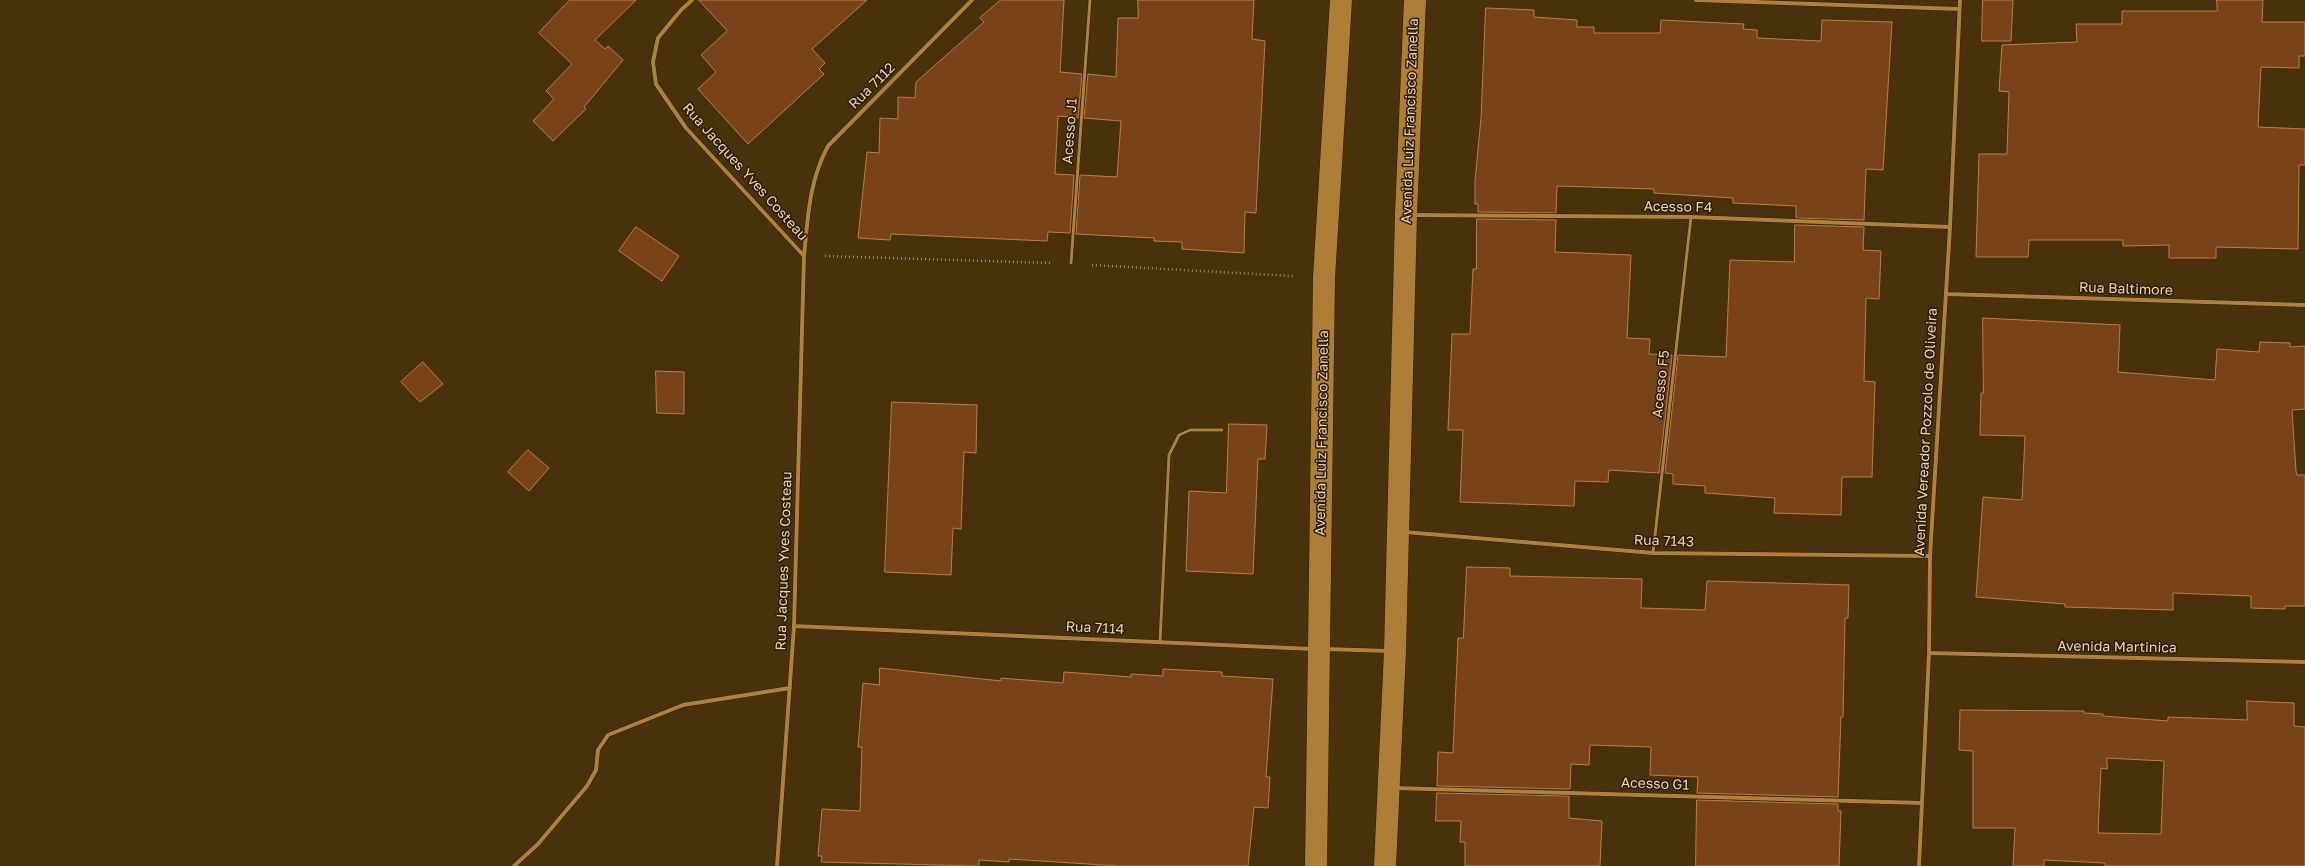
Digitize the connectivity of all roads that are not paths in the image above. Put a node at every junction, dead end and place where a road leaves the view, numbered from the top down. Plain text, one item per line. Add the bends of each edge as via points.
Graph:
1 (692, 0) edge
2 (972, 0) edge
3 (1090, 0) edge
4 (1341, 0) edge
5 (1415, 0) edge
6 (1696, 0) edge
7 (1960, 0) edge
8 (1959, 9) junction
9 (810, 201) joint
10 (1406, 215) junction
11 (1691, 217) junction
12 (1950, 227) junction
13 (804, 256) junction
14 (1072, 263) dead end
15 (1946, 294) junction
16 (2305, 305) edge
17 (1222, 430) dead end
18 (1399, 532) junction
19 (1653, 553) junction
20 (1930, 556) junction
21 (794, 626) junction
22 (1160, 642) junction
23 (1319, 649) junction
24 (1395, 651) junction
25 (1929, 653) junction
26 (2305, 662) edge
27 (790, 688) junction
28 (1388, 787) junction
29 (1922, 803) junction
30 (514, 866) edge
31 (777, 866) edge
32 (1316, 866) edge
33 (1385, 866) edge
34 (1919, 866) edge

1 - 13 street, Rua Jacques Yves Costeau via 658,38 653,62 656,84 686,128
2 - 9 street, Rua 7112 via 828,146 818,166
3 - 14 lane, Acesso J1
4 - 23 street, Avenida Luiz Francisco Zanella via 1324,278
5 - 10 street, Avenida Luiz Francisco Zanella
6 - 8 street
7 - 8 street, Avenida Vereador Pozzolo de Oliveira
8 - 12 street, Avenida Vereador Pozzolo de Oliveira
9 - 13 street, Rua Jacques Yves Costeau
10 - 11 street, Acesso F4
10 - 18 street, Avenida Luiz Francisco Zanella
11 - 12 street, Acesso F4
11 - 19 lane, Acesso F5
12 - 15 street, Avenida Vereador Pozzolo de Oliveira
13 - 21 street, Rua Jacques Yves Costeau
15 - 16 street, Rua Baltimore
15 - 20 street, Avenida Vereador Pozzolo de Oliveira
17 - 22 lane via 1190,430 1179,435 1169,455
18 - 19 street, Rua 7143
18 - 24 street, Avenida Luiz Francisco Zanella
19 - 20 street, Rua 7143
20 - 25 street, Avenida Vereador Pozzolo de Oliveira
21 - 22 street, Rua 7114
21 - 27 street, Rua Jacques Yves Costeau
22 - 23 street, Rua 7114
23 - 24 street, Rua 7114
23 - 32 street, Avenida Luiz Francisco Zanella
24 - 28 street, Avenida Luiz Francisco Zanella
25 - 26 street, Avenida Martinica
25 - 29 street, Avenida Vereador Pozzolo de Oliveira
27 - 30 street via 683,705 608,734 598,750 596,770 586,786 538,844
27 - 31 street, Rua Jacques Yves Costeau
28 - 29 street, Acesso G1
28 - 33 street, Avenida Luiz Francisco Zanella
29 - 34 street, Avenida Vereador Pozzolo de Oliveira

